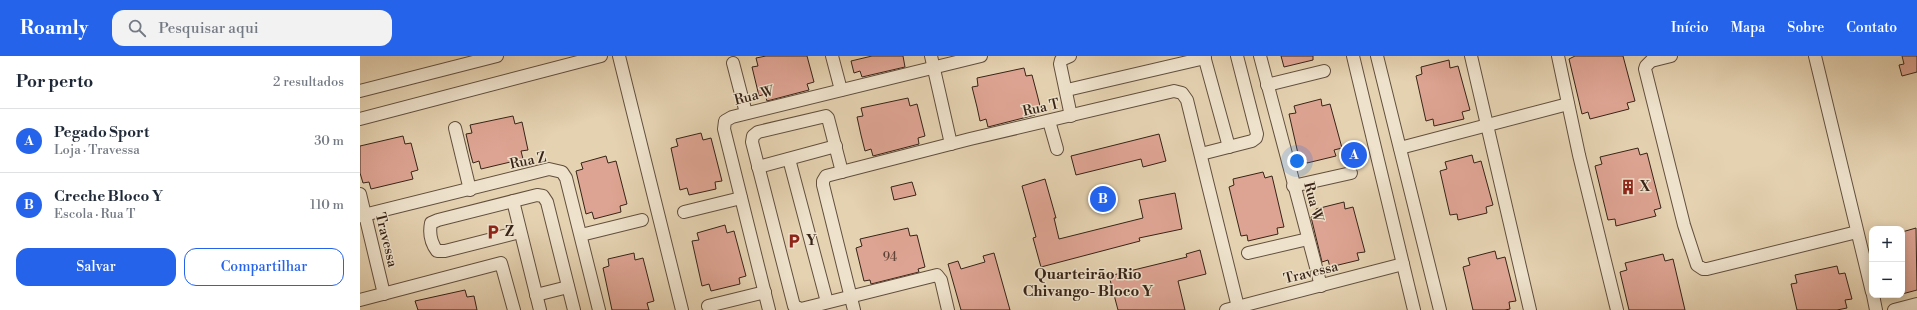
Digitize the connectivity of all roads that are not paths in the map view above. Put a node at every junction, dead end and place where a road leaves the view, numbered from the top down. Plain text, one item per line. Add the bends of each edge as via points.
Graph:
1 (497, 56) edge
2 (601, 56) edge
3 (619, 56) edge
4 (832, 56) edge
5 (981, 56) edge
6 (1070, 56) edge
7 (1237, 56) edge
8 (1260, 56) edge
9 (1352, 56) edge
10 (1377, 56) edge
11 (1471, 56) edge
12 (1558, 56) edge
13 (1671, 56) edge
14 (1815, 56) edge
15 (1205, 57) edge
16 (932, 62) edge
17 (733, 63) dead end
18 (1324, 71) dead end
19 (1267, 85) junction
20 (841, 90) junction
21 (1067, 90) junction
22 (360, 91) edge
23 (1568, 104) junction
24 (746, 113) junction
25 (1071, 116) junction
26 (360, 119) edge
27 (1049, 121) junction
28 (1487, 125) junction
29 (455, 128) dead end
30 (951, 144) junction
31 (836, 146) junction
32 (1229, 147) junction
33 (1400, 148) junction
34 (1057, 149) dead end
35 (1201, 154) junction
36 (789, 159) junction
37 (758, 167) junction
38 (842, 172) junction
39 (1351, 172) dead end
40 (1294, 186) junction
41 (470, 190) junction
42 (360, 194) edge
43 (741, 198) junction
44 (513, 202) junction
45 (684, 212) dead end
46 (362, 215) edge
47 (642, 220) dead end
48 (520, 232) junction
49 (1857, 232) junction
50 (581, 235) junction
51 (1308, 239) junction
52 (1248, 253) dead end
53 (1403, 264) junction
54 (1869, 282) edge
55 (1321, 286) junction
56 (568, 287) junction
57 (765, 292) junction
58 (384, 294) junction
59 (536, 295) junction
60 (850, 296) junction
61 (1873, 298) edge
62 (360, 300) edge
63 (827, 302) junction
64 (1917, 304) edge
65 (708, 306) dead end
66 (1238, 307) junction
67 (514, 310) edge
68 (540, 310) edge
69 (574, 310) edge
70 (600, 310) edge
71 (682, 310) edge
72 (769, 310) edge
73 (854, 310) edge
74 (948, 310) edge
75 (1226, 310) edge
76 (1414, 310) edge
77 (1440, 310) edge
78 (1530, 310) edge
79 (1617, 310) edge
80 (1876, 310) edge
81 (1894, 310) edge

1 - 22 street
2 - 26 street
3 - 71 street
4 - 20 street
5 - 16 street, Rua W
6 - 21 street via 1061,60 1060,64
7 - 32 street via 1257,134 1252,141
8 - 19 street, Rua W
9 - 53 street
10 - 33 street
11 - 28 street
12 - 23 street
13 - 49 street via 1651,61 1645,69 1676,194 1697,265 1707,269
14 - 49 street
15 - 21 street
15 - 32 street
16 - 20 street, Rua W
16 - 30 street
17 - 24 street
18 - 19 street
19 - 40 street, Rua W
20 - 24 street, Rua W
21 - 25 street
23 - 28 street
23 - 79 street
24 - 43 street, Rua W via 728,119 724,124
25 - 27 street, Rua T
25 - 35 street, Rua T via 1178,91 1187,100
27 - 30 street, Rua T
27 - 34 street
28 - 33 street
28 - 78 street
29 - 41 street
30 - 38 street, Rua T
31 - 36 street
31 - 37 street via 826,116 758,132 753,136 752,142
31 - 38 street
32 - 35 street
33 - 77 street
35 - 66 street, Rua T
36 - 37 street
36 - 63 street
37 - 63 street via 794,306 801,309
38 - 60 street, Rua T via 826,176 822,181
39 - 40 street
40 - 51 street, Rua W
41 - 46 street, Rua Z
41 - 50 street, Rua Z via 549,169 562,172 566,178
42 - 46 street, Travessa
43 - 45 street
43 - 57 street, Rua W
44 - 48 street
44 - 48 street via 438,220 431,223 431,235 437,251 445,251
44 - 56 street via 537,196 543,196 547,202
46 - 58 street, Travessa
47 - 50 street
48 - 59 street
49 - 54 street
50 - 70 street, Rua Z
51 - 52 street
51 - 55 street, Rua W
53 - 55 street, Travessa
53 - 76 street
55 - 66 street, Travessa
56 - 59 street
56 - 69 street
57 - 65 street
57 - 72 street, Rua W
58 - 62 street
58 - 67 street via 501,263
59 - 68 street
60 - 63 street
60 - 73 street, Rua T
60 - 74 street via 937,275 941,280
61 - 80 street
64 - 81 street
66 - 75 street, Travessa

